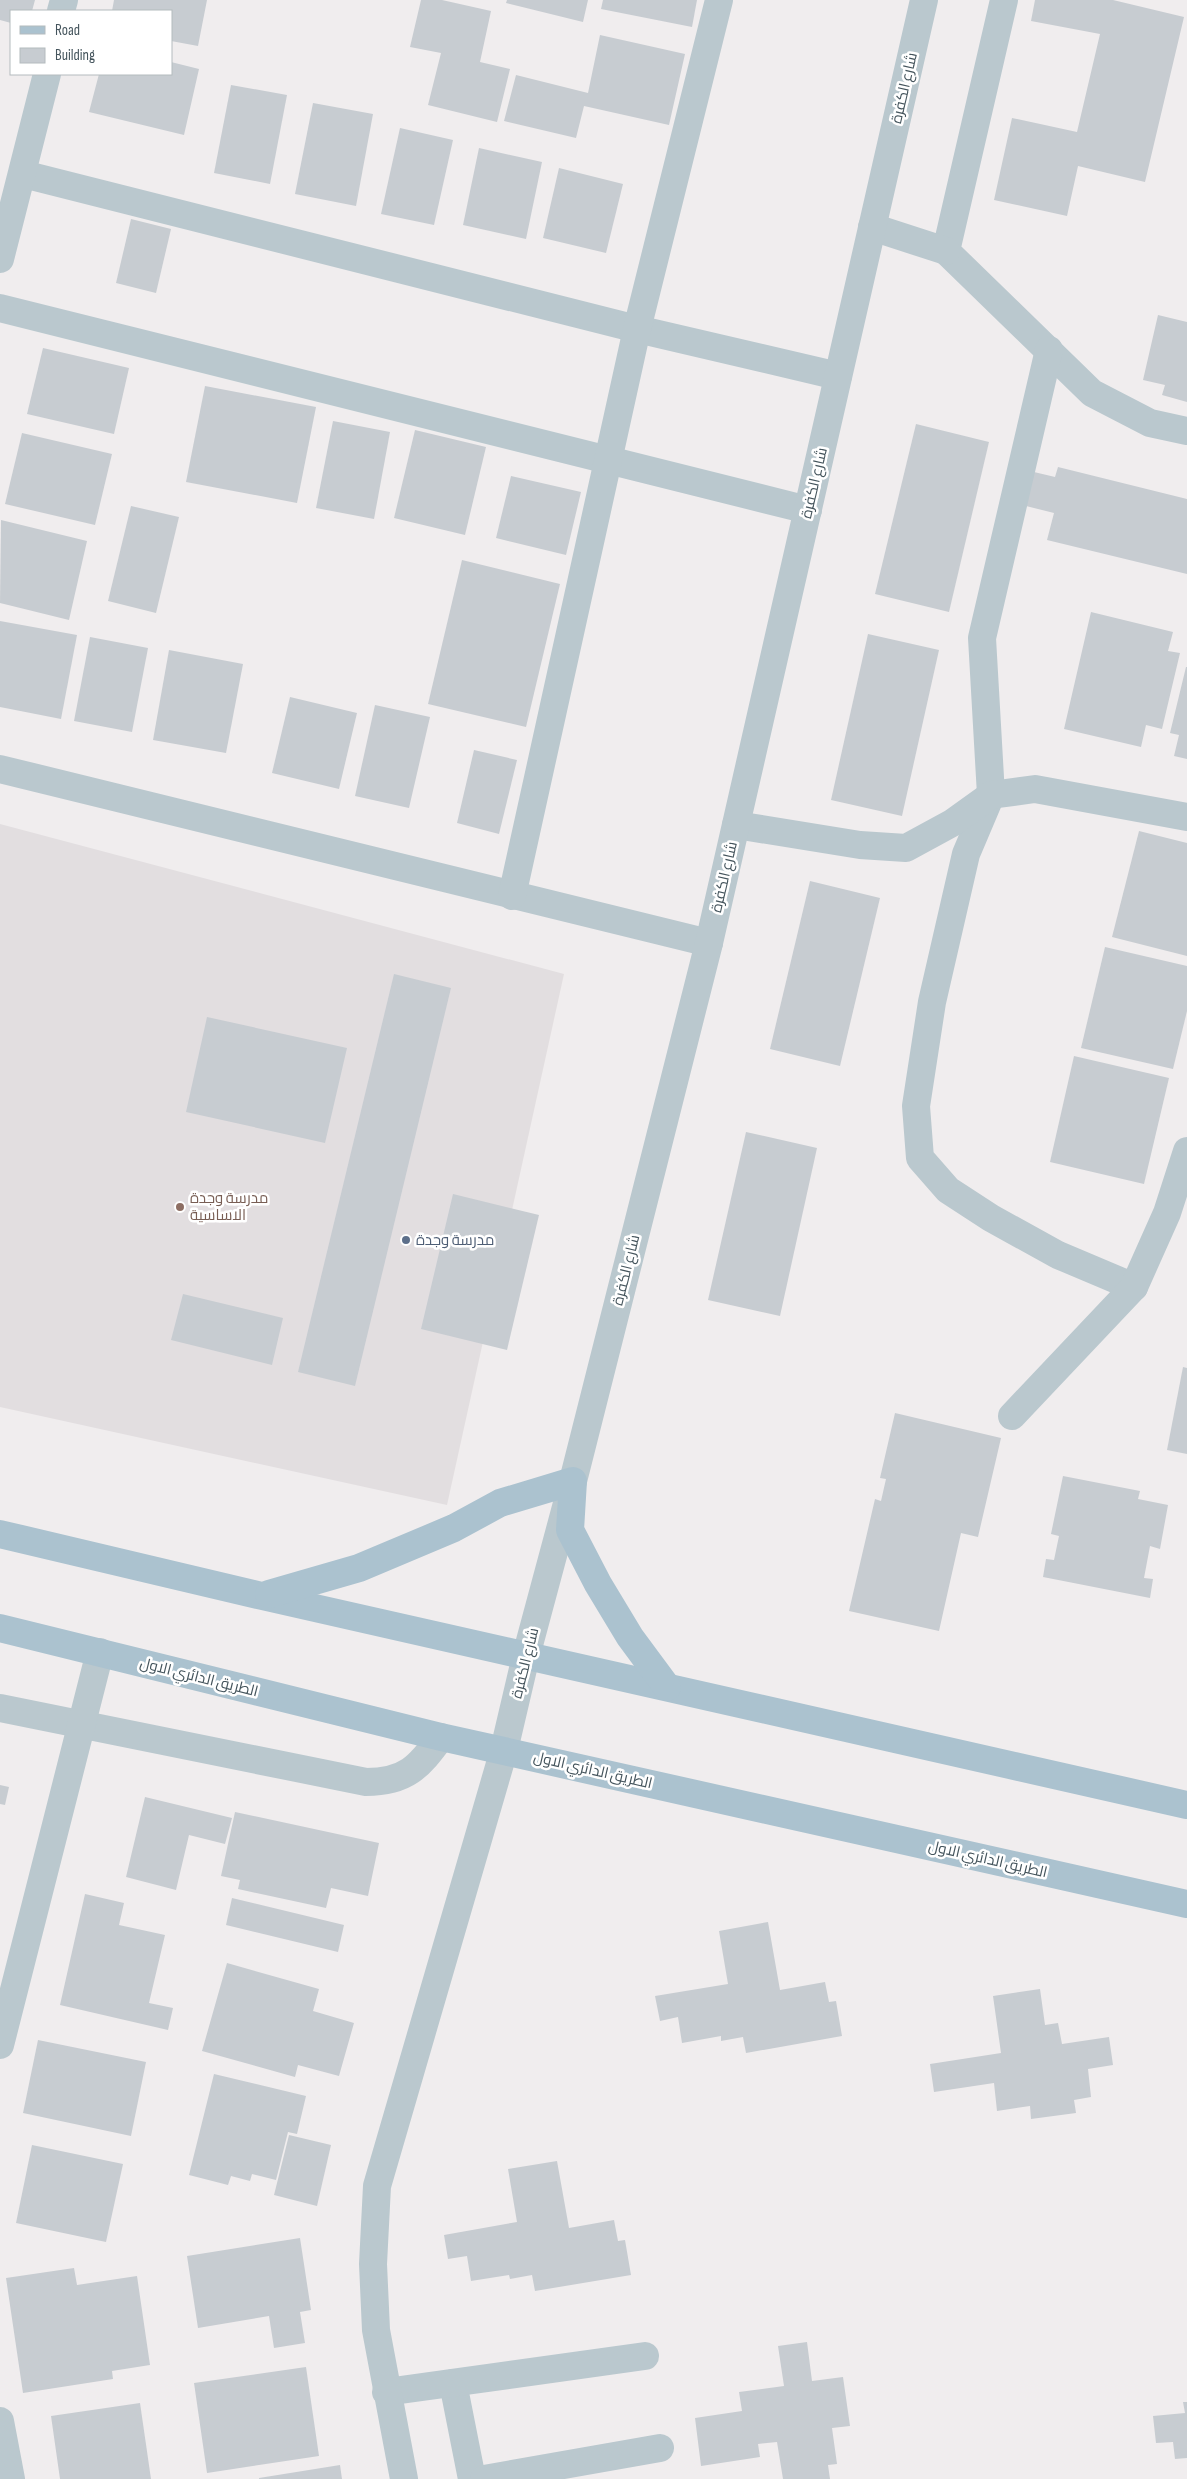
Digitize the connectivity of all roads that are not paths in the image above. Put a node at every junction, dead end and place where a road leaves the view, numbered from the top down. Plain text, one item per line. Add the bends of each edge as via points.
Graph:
1 (719, 0) edge
2 (924, 0) edge
3 (1004, 0) edge
4 (46, 75) edge
5 (23, 174) junction
6 (872, 227) junction
7 (946, 251) junction
8 (0, 259) edge
9 (0, 308) edge
10 (637, 329) junction
11 (1049, 350) junction
12 (838, 376) junction
13 (1187, 431) edge
14 (607, 459) junction
15 (808, 510) junction
16 (0, 768) edge
17 (991, 795) junction
18 (1187, 817) edge
19 (736, 825) junction
20 (512, 896) junction
21 (709, 943) junction
22 (1187, 1151) edge
23 (1134, 1287) junction
24 (1012, 1416) dead end
25 (573, 1481) junction
26 (0, 1534) edge
27 (262, 1596) junction
28 (0, 1628) edge
29 (100, 1652) junction
30 (526, 1656) junction
31 (667, 1688) junction
32 (0, 1708) edge
33 (81, 1726) junction
34 (441, 1737) junction
35 (504, 1750) junction
36 (1187, 1805) edge
37 (1187, 1904) edge
38 (0, 2044) edge
39 (645, 2356) dead end
40 (453, 2383) junction
41 (386, 2392) junction
42 (0, 2421) edge
43 (660, 2448) dead end
44 (11, 2479) edge
45 (404, 2479) edge
46 (472, 2479) edge
47 (484, 2479) edge

1 - 10 street
2 - 6 street, شارع الكفرة
3 - 7 street
4 - 5 street
5 - 8 street
5 - 10 street
6 - 7 street
6 - 12 street, شارع الكفرة
7 - 11 street
9 - 14 street
10 - 12 street
10 - 14 street
11 - 13 street via 1092,393 1150,423
11 - 17 street via 982,638
12 - 15 street, شارع الكفرة
14 - 15 street
14 - 20 street
15 - 19 street, شارع الكفرة
16 - 20 street
17 - 18 street via 1035,789
17 - 19 street via 952,823 906,848 860,845
17 - 23 street via 966,854 932,1002 916,1106 920,1158 948,1190 992,1218 1058,1255
19 - 21 street, شارع الكفرة
20 - 21 street
21 - 25 street, شارع الكفرة
22 - 23 street via 1167,1214
23 - 24 street
25 - 27 main road via 500,1503 446,1532 359,1568
25 - 30 street, شارع الكفرة
25 - 31 main road via 570,1530 630,1637
26 - 27 main road
27 - 30 main road
28 - 29 main road, الطريق الدائري الاول
29 - 33 street
29 - 34 main road, الطريق الدائري الاول
30 - 31 main road
30 - 35 street, شارع الكفرة
31 - 36 main road
32 - 33 street
33 - 34 street via 366,1782 390,1780 407,1773 422,1763
33 - 38 street
34 - 35 main road, الطريق الدائري الاول
35 - 37 main road, الطريق الدائري الاول
35 - 41 street, شارع الكفرة via 377,2186 373,2264 376,2321
39 - 40 street
40 - 41 street
40 - 46 street
41 - 45 street, شارع الكفرة
42 - 44 street
43 - 47 street

